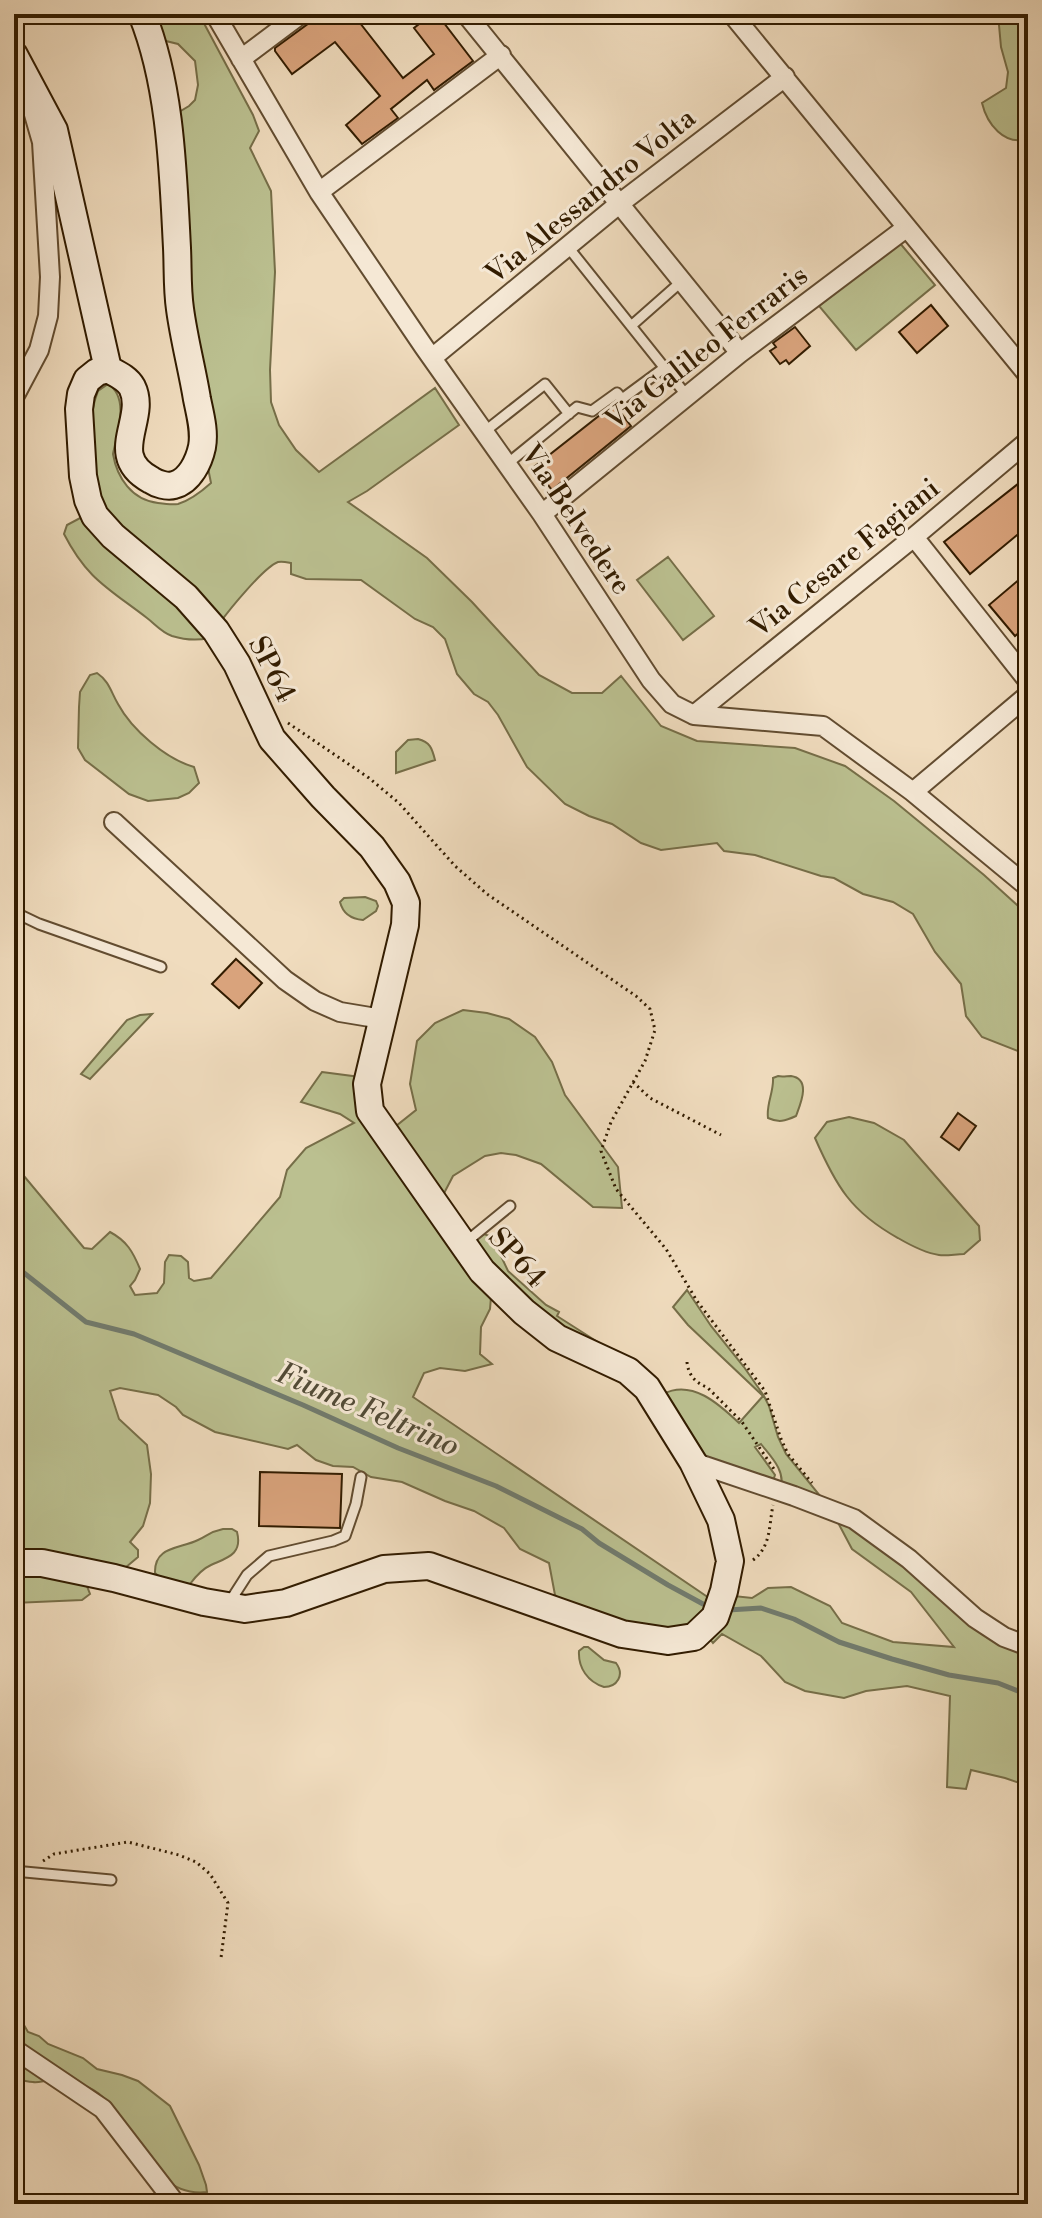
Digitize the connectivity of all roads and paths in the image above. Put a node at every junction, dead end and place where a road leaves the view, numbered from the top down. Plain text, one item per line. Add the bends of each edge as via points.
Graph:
1 (142, 14) edge
2 (215, 14) edge
3 (301, 14) edge
4 (466, 14) edge
5 (732, 14) edge
6 (501, 55) junction
7 (241, 59) junction
8 (17, 64) edge
9 (785, 77) junction
10 (319, 192) junction
11 (619, 204) junction
12 (906, 228) junction
13 (568, 247) junction
14 (682, 281) junction
15 (631, 326) junction
16 (740, 353) junction
17 (432, 358) junction
18 (664, 368) junction
19 (108, 369) junction
20 (1028, 375) edge
21 (687, 396) junction
22 (14, 397) edge
23 (569, 414) junction
24 (484, 432) junction
25 (1028, 441) edge
26 (507, 464) junction
27 (542, 514) junction
28 (914, 537) junction
29 (1028, 681) edge
30 (1028, 695) edge
31 (261, 715) junction
32 (694, 715) junction
33 (913, 792) junction
34 (114, 822) dead end
35 (1028, 887) edge
36 (14, 912) edge
37 (161, 967) dead end
38 (382, 1019) junction
39 (633, 1082) junction
40 (721, 1135) dead end
41 (510, 1206) dead end
42 (464, 1244) junction
43 (687, 1362) dead end
44 (693, 1462) junction
45 (361, 1477) dead end
46 (778, 1490) junction
47 (829, 1510) junction
48 (730, 1561) junction
49 (14, 1563) edge
50 (227, 1606) junction
51 (1028, 1646) edge
52 (14, 1871) edge
53 (33, 1873) junction
54 (111, 1880) dead end
55 (221, 1958) dead end
56 (14, 2049) edge
57 (176, 2204) edge

1 - 19 street via 163,90 180,309 202,421 197,463 176,485 158,484 140,474 131,460 135,397 127,380
2 - 7 street, Via Belvedere
3 - 7 street
4 - 6 street
5 - 9 street
6 - 10 street
6 - 11 street
7 - 10 street, Via Belvedere
8 - 19 street via 54,130
8 - 22 street via 42,142 50,277 39,350
9 - 11 street, Via Alessandro Volta
9 - 12 street
10 - 17 street, Via Belvedere
11 - 13 street, Via Alessandro Volta
11 - 14 street
12 - 16 street, Via Galileo Ferraris
12 - 20 street
13 - 15 lane
13 - 17 street, Via Alessandro Volta
14 - 15 lane
14 - 16 street
15 - 18 lane
16 - 21 street, Via Galileo Ferraris
17 - 24 street, Via Belvedere
18 - 21 lane
18 - 23 lane via 622,399 617,393 592,411 577,407
19 - 31 street, SP64 via 87,380 79,409 83,476 95,516 216,631
21 - 27 street, Via Galileo Ferraris
23 - 24 lane via 545,384
23 - 26 lane
24 - 26 street, Via Belvedere
25 - 28 street, Via Cesare Fagiani
26 - 27 street, Via Belvedere
27 - 32 street, Via Belvedere via 651,680 672,704
28 - 29 street
28 - 32 street, Via Cesare Fagiani
30 - 33 street
31 - 38 street, SP64 via 272,739 372,847 406,903
31 - 39 path via 270,713 294,726 369,778 470,880 650,1009 655,1030
32 - 33 street via 823,726
33 - 35 street
34 - 38 street via 285,980 340,1012
36 - 37 lane
38 - 42 street, SP64 via 367,1084 370,1111
39 - 40 path via 650,1098
39 - 47 path via 601,1151 616,1189 666,1249 697,1301 760,1382 788,1454
41 - 42 lane
42 - 44 street, SP64 via 482,1271 557,1338 628,1371 647,1388
43 - 46 path via 694,1379 742,1422 777,1473
44 - 46 street
44 - 48 street, SP64 via 721,1520
45 - 50 lane via 345,1536 269,1556 247,1575
46 - 47 street
46 - 48 path via 765,1547 749,1562
47 - 51 street via 854,1519 909,1559 975,1618
48 - 50 street via 715,1617 694,1637 668,1641 622,1634 429,1566 384,1569 286,1603
49 - 50 street via 42,1563
52 - 53 lane
53 - 54 lane
53 - 55 path via 54,1854 128,1842 196,1862 228,1903
56 - 57 street via 103,2109

